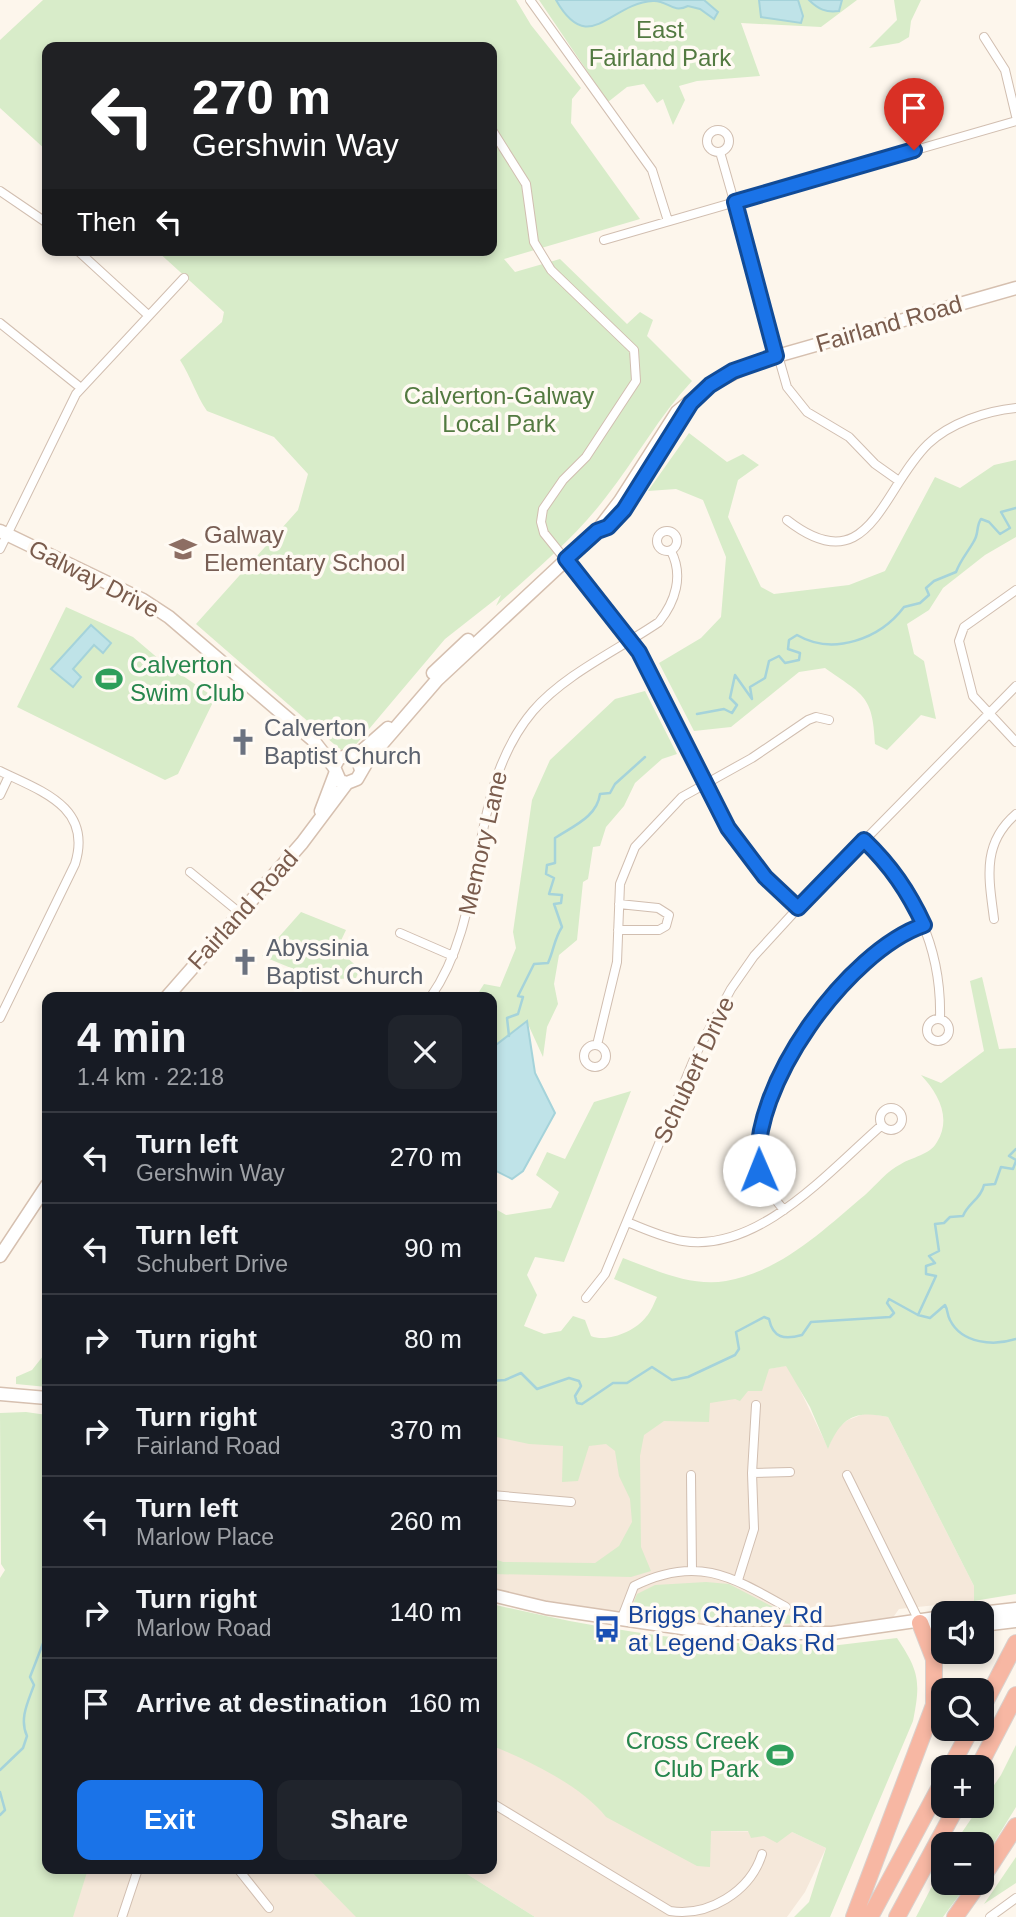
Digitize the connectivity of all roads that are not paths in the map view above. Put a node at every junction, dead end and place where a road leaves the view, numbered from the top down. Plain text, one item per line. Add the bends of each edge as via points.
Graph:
1 (530, 0) edge
2 (984, 37) dead end
3 (1016, 118) edge
4 (497, 138) edge
5 (720, 152) dead end
6 (0, 191) edge
7 (735, 202) junction
8 (42, 219) edge
9 (668, 221) junction
10 (604, 240) dead end
11 (84, 256) edge
12 (184, 278) dead end
13 (1016, 288) edge
14 (148, 315) junction
15 (0, 323) edge
16 (776, 356) junction
17 (81, 388) junction
18 (1016, 408) edge
19 (899, 481) junction
20 (787, 520) dead end
21 (4, 532) edge
22 (0, 549) edge
23 (671, 551) dead end
24 (566, 559) junction
25 (536, 586) junction
26 (1016, 590) edge
27 (632, 640) junction
28 (1016, 686) edge
29 (988, 713) junction
30 (829, 720) dead end
31 (313, 740) junction
32 (1016, 742) edge
33 (347, 756) junction
34 (334, 770) junction
35 (361, 770) junction
36 (0, 771) edge
37 (9, 776) junction
38 (347, 783) junction
39 (705, 784) junction
40 (0, 795) edge
41 (1016, 814) edge
42 (318, 821) junction
43 (864, 840) junction
44 (190, 872) dead end
45 (620, 904) junction
46 (798, 908) junction
47 (240, 913) junction
48 (994, 919) dead end
49 (924, 925) junction
50 (618, 930) junction
51 (400, 933) dead end
52 (453, 956) junction
53 (171, 992) edge
54 (433, 992) edge
55 (0, 1018) edge
56 (940, 1019) dead end
57 (597, 1045) dead end
58 (882, 1125) dead end
59 (42, 1193) edge
60 (783, 1210) junction
61 (627, 1222) junction
62 (0, 1256) edge
63 (586, 1298) dead end
64 (0, 1394) edge
65 (42, 1398) edge
66 (756, 1405) dead end
67 (790, 1472) dead end
68 (752, 1473) junction
69 (691, 1475) dead end
70 (847, 1475) dead end
71 (497, 1495) edge
72 (571, 1502) dead end
73 (692, 1571) junction
74 (738, 1580) junction
75 (497, 1596) edge
76 (786, 1607) dead end
77 (994, 1615) edge
78 (1012, 1615) edge
79 (621, 1620) junction
80 (931, 1620) edge
81 (994, 1621) edge
82 (920, 1623) junction
83 (931, 1626) edge
84 (1016, 1643) edge
85 (994, 1685) edge
86 (1016, 1695) edge
87 (985, 1755) edge
88 (931, 1803) edge
89 (497, 1806) edge
90 (951, 1818) edge
91 (1016, 1826) edge
92 (762, 1854) dead end
93 (994, 1860) edge
94 (136, 1874) edge
95 (242, 1874) edge
96 (971, 1895) edge
97 (1016, 1898) edge
98 (269, 1908) dead end
99 (122, 1917) edge
100 (854, 1917) edge
101 (870, 1917) edge
102 (897, 1917) edge
103 (955, 1917) edge
104 (990, 1917) edge

1 - 9 street via 652,170
2 - 3 street via 1005,70
3 - 7 street
4 - 24 street via 526,184 534,242 551,270 634,350 636,381 586,457 543,509 544,533
5 - 7 street
6 - 8 street
7 - 9 street
7 - 16 street
9 - 10 street
11 - 14 street
12 - 14 street
13 - 16 main road, Fairland Road
14 - 17 street
15 - 17 street
16 - 19 street via 795,400 849,437 874,464
16 - 24 main road, Fairland Road via 733,371 691,403 624,510
17 - 21 street
18 - 19 street via 947,429 929,443
19 - 20 street via 867,528 846,540 828,543
21 - 22 street
21 - 31 main road, Galway Drive via 169,617
23 - 27 street, Memory Lane via 677,572 674,598 659,622
24 - 25 main road, Fairland Road
24 - 27 street
25 - 33 main road, Fairland Road via 526,589 449,656 384,733
25 - 35 main road, Fairland Road via 437,680
26 - 29 street via 964,627 959,641 973,696
27 - 39 street
27 - 52 street, Memory Lane via 552,694 510,744 491,788 469,911
28 - 29 street, Schubert Drive
29 - 32 street
29 - 43 street, Schubert Drive
30 - 39 street via 808,720
31 - 33 main road, Galway Drive
31 - 34 main road, Galway Drive
33 - 34 main road
33 - 35 main road via 358,760
34 - 38 main road via 340,781
34 - 42 main road, Fairland Road
35 - 38 main road via 357,779
36 - 37 street
37 - 40 street
37 - 55 street via 68,809 79,837 75,864
38 - 42 main road, Fairland Road
39 - 45 street via 668,809 635,847 624,868
39 - 46 street via 743,850
41 - 48 street via 1004,824 987,868
42 - 47 main road, Fairland Road
43 - 46 street, Schubert Drive
43 - 49 street via 892,867
44 - 47 street
45 - 50 street
45 - 50 street via 658,908 669,915 666,926 659,930
46 - 61 street, Schubert Drive via 754,956 714,1016
47 - 53 main road, Fairland Road
49 - 56 street via 938,979
49 - 60 street via 890,939 870,956 819,1012 785,1066 759,1125 756,1150 763,1180
50 - 57 street via 617,962
51 - 52 street
52 - 54 street, Memory Lane
58 - 60 street
59 - 62 main road
60 - 61 street via 746,1234 701,1243 668,1238
61 - 63 street, Schubert Drive via 605,1274
64 - 65 main road
66 - 68 street
67 - 68 street
68 - 74 street via 754,1529
69 - 73 street
70 - 82 street
71 - 72 street
73 - 74 street
73 - 79 street via 651,1577 634,1586
74 - 76 street
75 - 79 main road
77 - 78 main road
78 - 81 main road
79 - 82 main road via 716,1633 832,1633
80 - 82 main road
82 - 83 main road
82 - 100 highway via 934,1659 934,1705
84 - 85 highway
86 - 87 highway
88 - 101 highway
89 - 92 street via 670,1911 687,1915 708,1909 748,1882
90 - 102 highway
91 - 93 highway
94 - 99 street
95 - 98 street
96 - 103 highway
97 - 104 street

